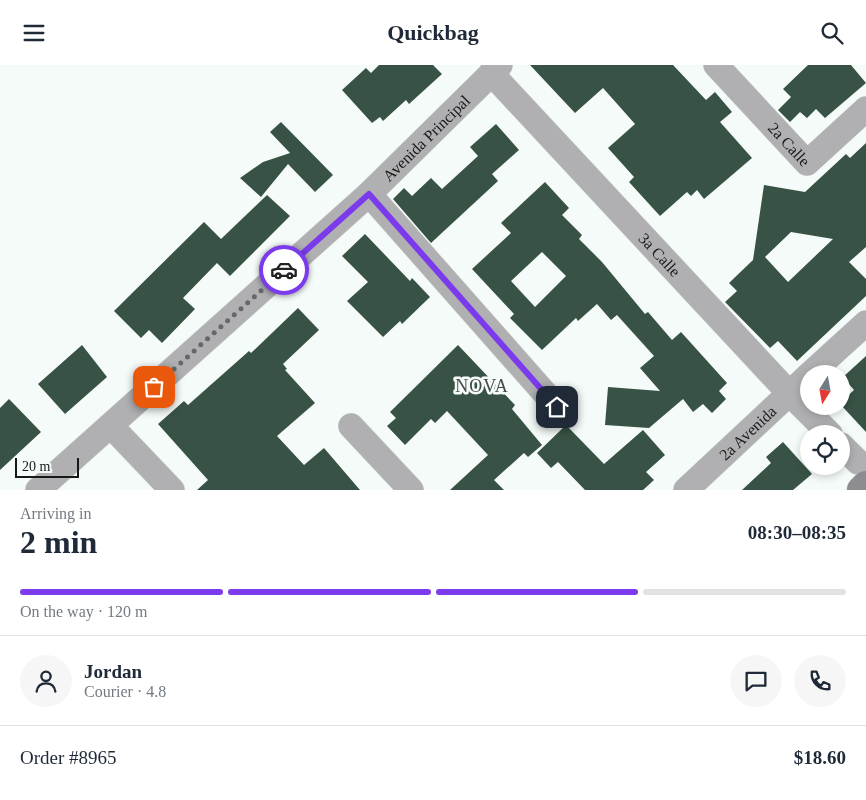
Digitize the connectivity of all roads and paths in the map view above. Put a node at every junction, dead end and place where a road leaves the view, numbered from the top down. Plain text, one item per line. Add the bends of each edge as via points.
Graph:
1 (716, 65) edge
2 (496, 69) edge
3 (866, 109) edge
4 (369, 194) junction
5 (866, 323) edge
6 (820, 365) edge
7 (800, 383) edge
8 (788, 393) junction
9 (557, 407) dead end
10 (821, 425) edge
11 (111, 426) junction
12 (351, 426) dead end
13 (855, 464) edge
14 (38, 490) edge
15 (172, 490) edge
16 (411, 490) edge
17 (686, 490) edge
18 (861, 490) edge

1 - 3 street, 2a Calle via 807,163
2 - 4 street, Avenida Principal
2 - 8 street, 3a Calle
4 - 9 street
4 - 11 street, Avenida Principal
5 - 6 street, 2a Avenida
7 - 8 street, 2a Avenida
8 - 10 street, 3a Calle
8 - 17 street, 2a Avenida
11 - 14 street, Avenida Principal
11 - 15 street
12 - 16 street
13 - 18 main road

